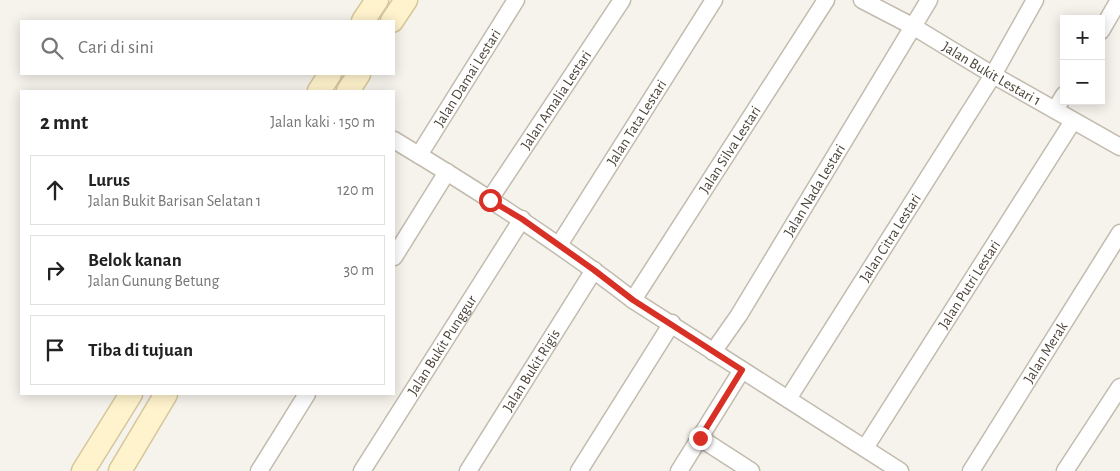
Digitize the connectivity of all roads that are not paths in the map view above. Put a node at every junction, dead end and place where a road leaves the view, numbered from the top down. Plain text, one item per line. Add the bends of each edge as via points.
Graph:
1 (377, 0) edge
2 (406, 0) edge
3 (516, 0) edge
4 (622, 0) edge
5 (714, 0) edge
6 (826, 0) edge
7 (862, 0) edge
8 (929, 0) edge
9 (1035, 0) edge
10 (1119, 0) edge
11 (364, 20) edge
12 (393, 20) edge
13 (1105, 24) edge
14 (914, 27) junction
15 (329, 75) edge
16 (358, 75) edge
17 (993, 75) junction
18 (320, 90) edge
19 (349, 90) edge
20 (1060, 102) edge
21 (1055, 110) junction
22 (1074, 121) junction
23 (395, 141) edge
24 (1120, 147) edge
25 (419, 155) junction
26 (447, 172) junction
27 (490, 200) junction
28 (522, 219) junction
29 (1120, 233) edge
30 (559, 245) junction
31 (395, 255) edge
32 (594, 270) junction
33 (633, 300) junction
34 (672, 324) junction
35 (713, 352) junction
36 (742, 370) junction
37 (1120, 387) edge
38 (130, 395) edge
39 (165, 395) edge
40 (307, 395) edge
41 (788, 399) junction
42 (700, 438) junction
43 (865, 448) junction
44 (83, 471) edge
45 (120, 471) edge
46 (259, 471) edge
47 (362, 471) edge
48 (468, 471) edge
49 (579, 471) edge
50 (679, 471) edge
51 (751, 471) edge
52 (900, 471) edge
53 (971, 471) edge
54 (1065, 471) edge

1 - 11 street
2 - 12 street
3 - 25 street, Jalan Damai Lestari
4 - 27 street, Jalan Amalia Lestari
5 - 30 street, Jalan Tata Lestari
6 - 33 street, Jalan Silva Lestari
7 - 14 street, Jalan Bukit Lestari 1
8 - 14 street, Jalan Nada Lestari
9 - 17 street, Jalan Citra Lestari
10 - 13 street
14 - 17 street, Jalan Bukit Lestari 1
14 - 35 street, Jalan Nada Lestari via 739,315
15 - 18 street
16 - 19 street
17 - 21 street, Jalan Bukit Lestari 1
17 - 41 street, Jalan Citra Lestari
20 - 21 street
21 - 22 street, Jalan Bukit Lestari 1
22 - 24 street, Jalan Bukit Lestari 1
22 - 43 street, Jalan Putri Lestari
23 - 25 street
25 - 26 street
26 - 27 street
26 - 31 street
27 - 28 street
28 - 30 street
28 - 47 street, Jalan Bukit Punggur
29 - 53 street, Jalan Merak
30 - 32 street
32 - 33 street
32 - 48 street, Jalan Bukit Rigis
33 - 34 street
34 - 35 street
34 - 49 street
35 - 36 street
36 - 41 street
36 - 42 street
37 - 54 street
38 - 44 street
39 - 45 street
40 - 46 street
41 - 43 street
42 - 50 street
42 - 51 street
43 - 52 street

